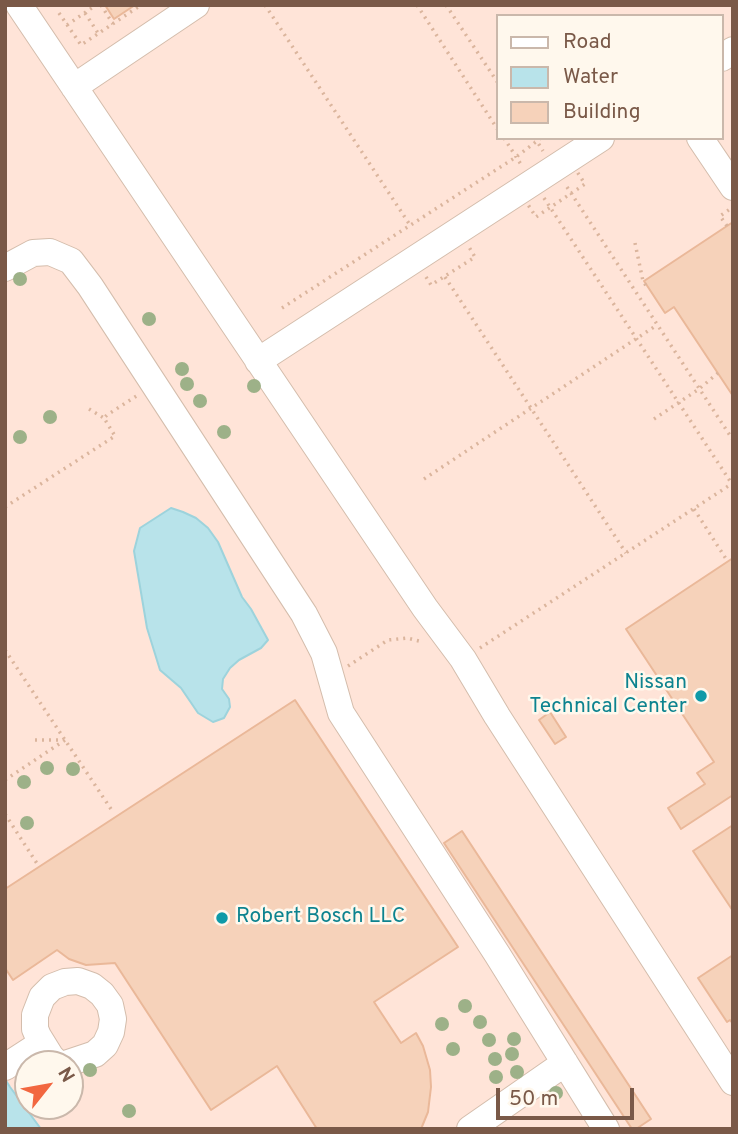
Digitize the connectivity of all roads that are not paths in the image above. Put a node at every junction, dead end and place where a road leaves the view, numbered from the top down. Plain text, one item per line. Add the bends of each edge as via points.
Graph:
1 (19, 5) edge
2 (197, 5) edge
3 (74, 86) junction
4 (598, 140) edge
5 (701, 140) edge
6 (732, 197) edge
7 (5, 268) edge
8 (258, 360) junction
9 (42, 1043) junction
10 (46, 1050) edge
11 (84, 1058) edge
12 (565, 1063) junction
13 (5, 1067) edge
14 (733, 1082) edge
15 (470, 1129) edge
16 (606, 1129) edge

1 - 3 lane
2 - 3 lane
3 - 8 lane
4 - 8 lane
5 - 6 lane
7 - 12 lane via 33,253 50,252 71,261 90,286 304,614 324,653 341,713
8 - 14 lane via 463,659
9 - 10 lane
9 - 11 lane via 34,1015 42,997 65,982 92,986 110,1005 113,1019 105,1045
9 - 13 lane
12 - 15 lane
12 - 16 lane

